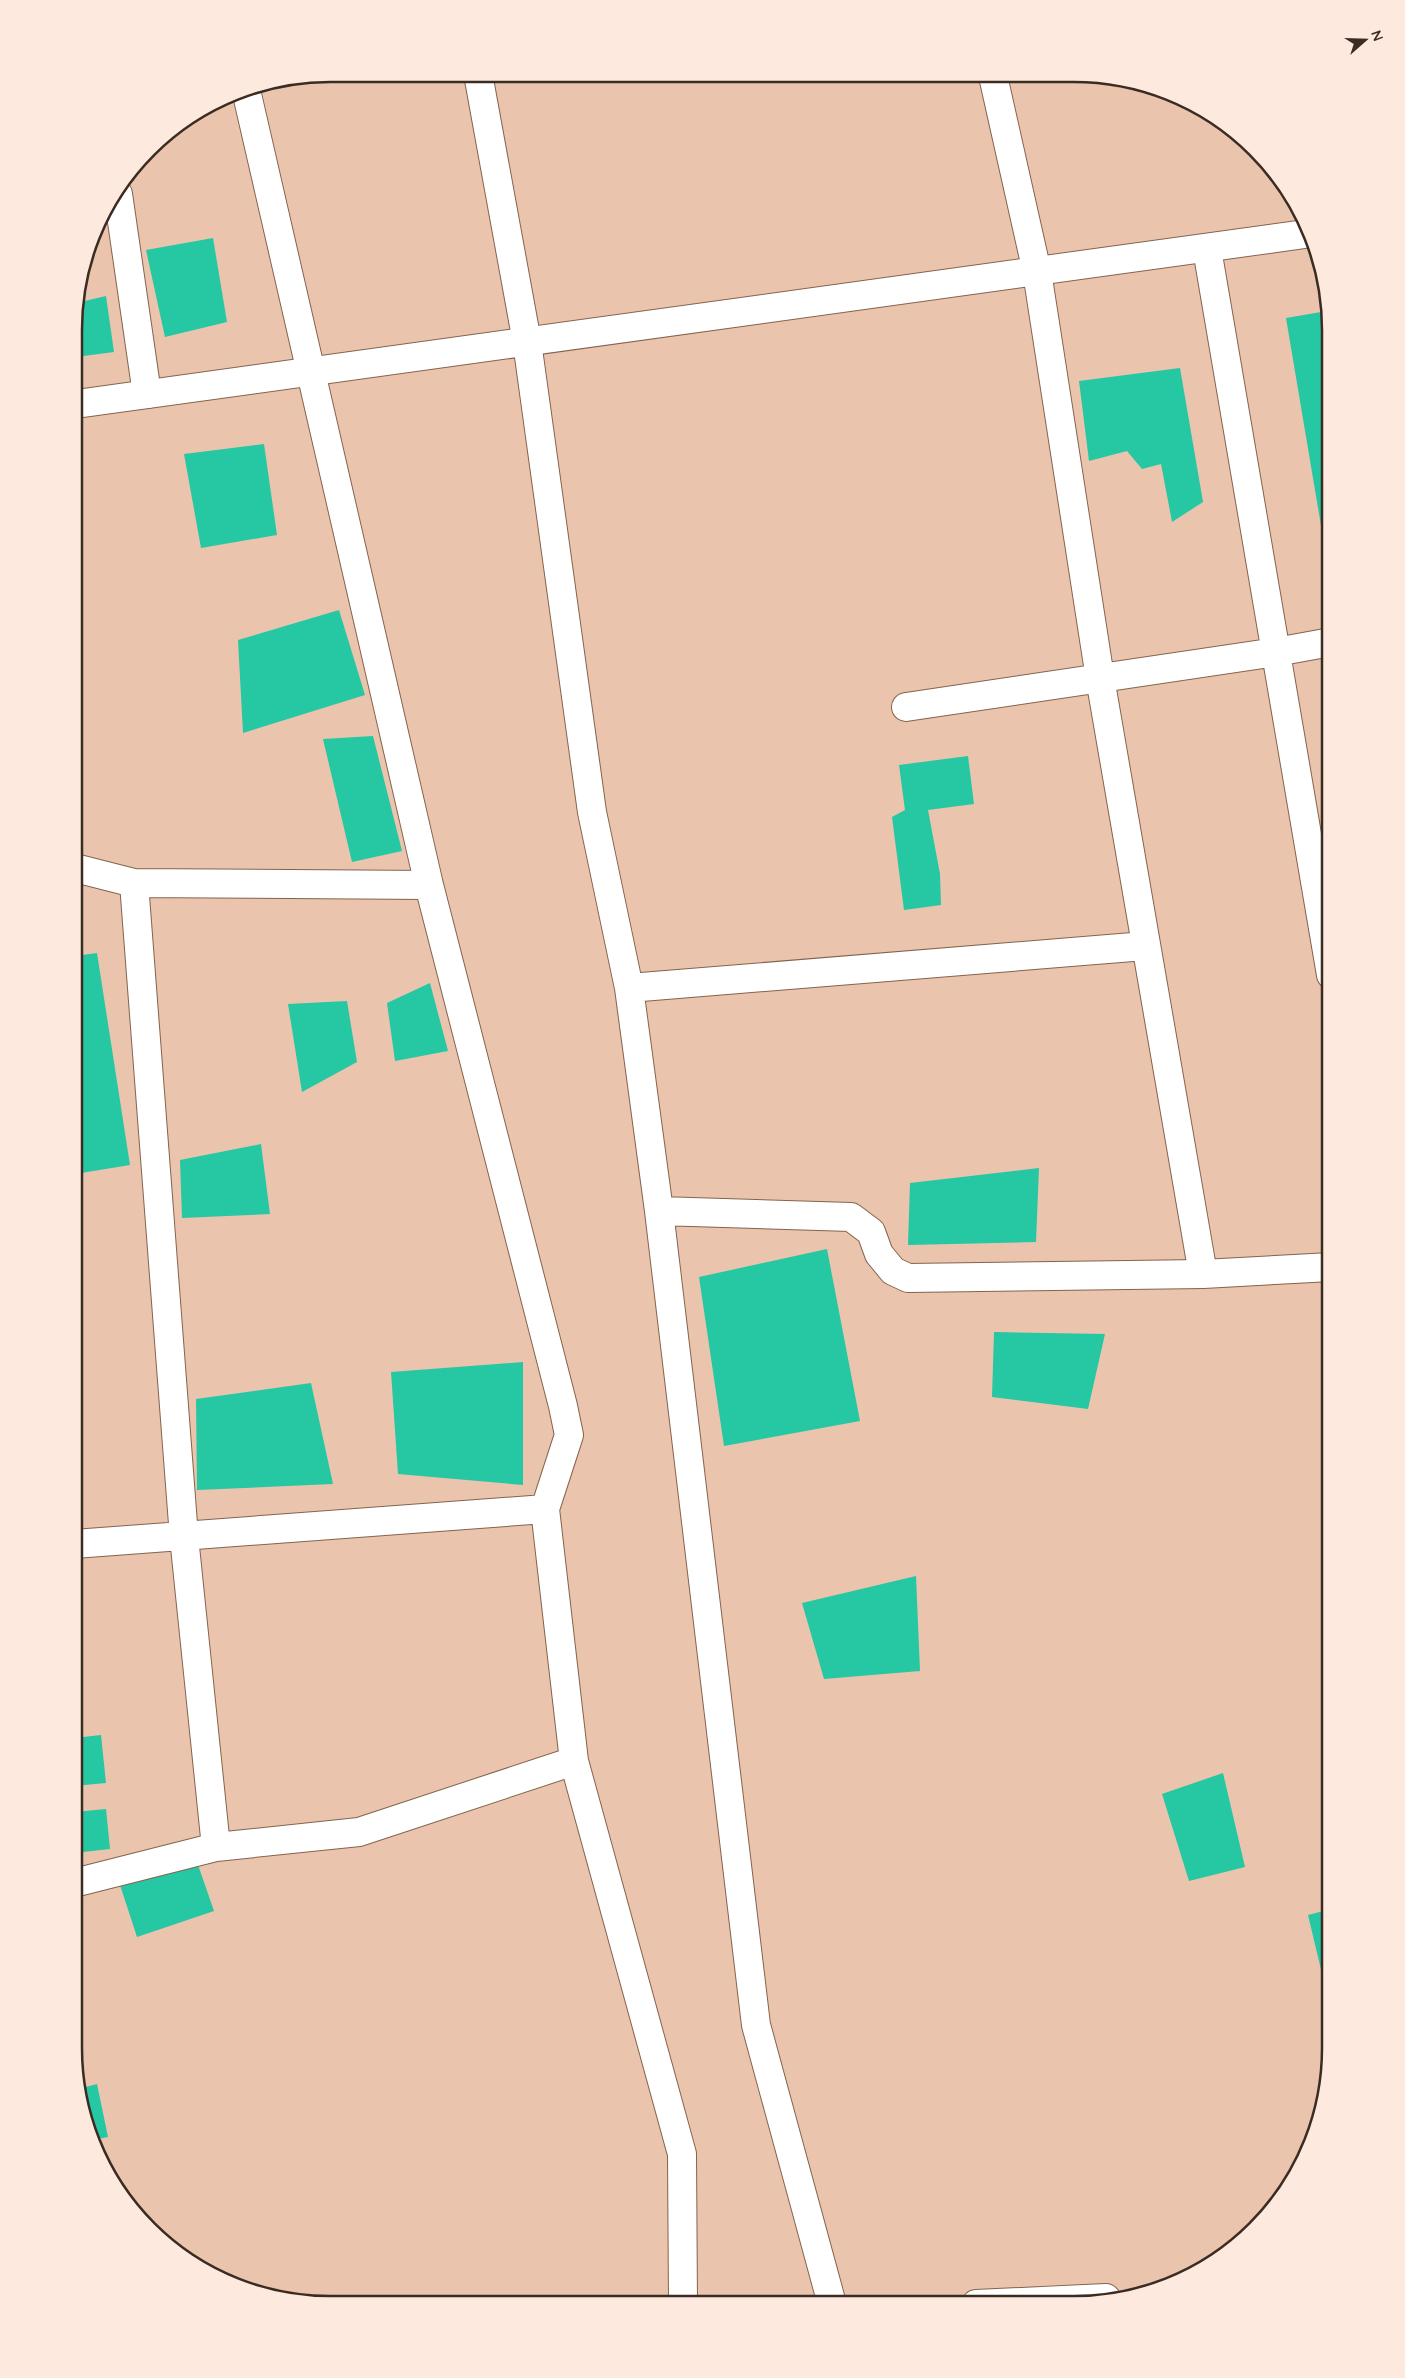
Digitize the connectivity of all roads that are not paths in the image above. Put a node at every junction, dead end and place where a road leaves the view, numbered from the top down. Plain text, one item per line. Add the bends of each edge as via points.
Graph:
1 (479, 82) edge
2 (994, 82) edge
3 (248, 97) edge
4 (119, 201) edge
5 (1303, 234) edge
6 (1207, 249) junction
7 (1037, 272) junction
8 (527, 342) junction
9 (310, 372) junction
10 (147, 394) junction
11 (82, 403) edge
12 (1322, 644) edge
13 (1276, 652) junction
14 (1100, 678) junction
15 (906, 707) dead end
16 (82, 870) edge
17 (134, 882) junction
18 (429, 885) junction
19 (1322, 922) edge
20 (1145, 946) junction
21 (629, 988) junction
22 (659, 1211) junction
23 (1322, 1267) edge
24 (1203, 1274) junction
25 (545, 1509) junction
26 (184, 1537) junction
27 (82, 1543) edge
28 (574, 1762) junction
29 (216, 1847) junction
30 (82, 1881) edge
31 (684, 2296) edge
32 (830, 2296) edge

1 - 8 street
2 - 7 street
3 - 9 street
4 - 10 street
5 - 6 street
6 - 7 street
6 - 13 street
7 - 8 street
7 - 14 street
8 - 9 street
8 - 21 street via 592,812
9 - 10 street
9 - 18 street
10 - 11 street
12 - 13 street
13 - 14 street
13 - 19 street
14 - 15 street
14 - 20 street
16 - 17 street
17 - 18 street
17 - 26 street
18 - 25 street via 569,1435
20 - 21 street
20 - 24 street
21 - 22 street
22 - 24 street via 851,1217 871,1232 879,1254 893,1271 908,1278
22 - 32 street via 756,2025
23 - 24 street
25 - 26 street
25 - 28 street
26 - 27 street
26 - 29 street
28 - 29 street via 359,1832
28 - 31 street via 682,2154
29 - 30 street

